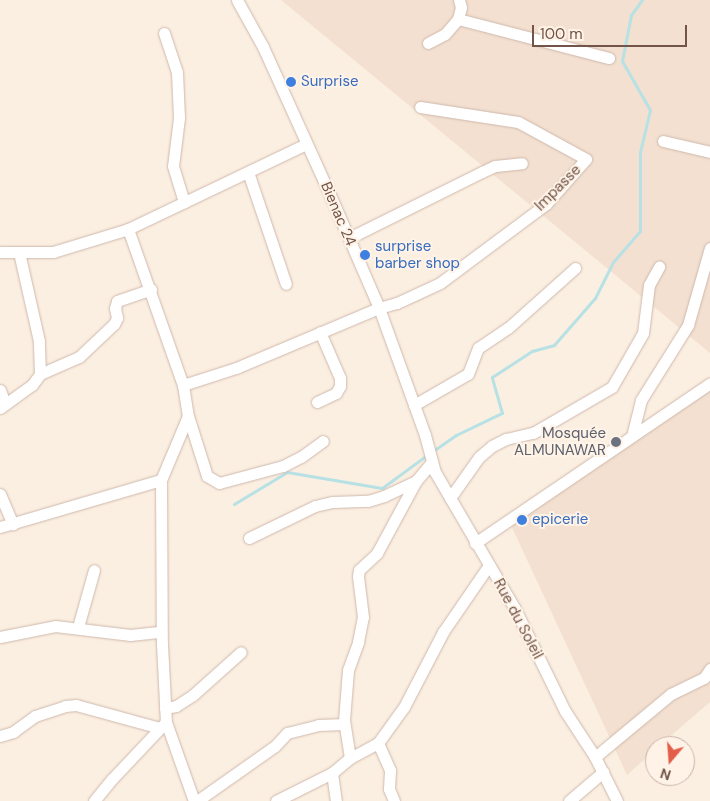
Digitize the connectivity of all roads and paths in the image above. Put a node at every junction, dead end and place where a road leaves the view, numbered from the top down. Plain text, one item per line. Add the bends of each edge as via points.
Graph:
1 (237, 0) edge
2 (459, 0) edge
3 (458, 19) junction
4 (164, 33) dead end
5 (428, 44) dead end
6 (609, 58) dead end
7 (420, 107) dead end
8 (663, 141) dead end
9 (306, 144) junction
10 (710, 152) edge
11 (522, 163) dead end
12 (248, 172) junction
13 (184, 202) junction
14 (128, 229) junction
15 (349, 238) junction
16 (710, 248) edge
17 (0, 252) edge
18 (20, 252) junction
19 (659, 267) dead end
20 (574, 268) dead end
21 (286, 284) dead end
22 (151, 289) junction
23 (378, 308) junction
24 (320, 332) junction
25 (40, 374) junction
26 (710, 383) edge
27 (183, 385) junction
28 (0, 390) edge
29 (317, 402) dead end
30 (414, 405) junction
31 (2, 406) edge
32 (188, 416) junction
33 (424, 435) joint
34 (632, 436) junction
35 (323, 441) dead end
36 (434, 467) junction
37 (160, 480) junction
38 (416, 482) junction
39 (0, 494) edge
40 (450, 498) junction
41 (13, 524) junction
42 (0, 527) edge
43 (248, 538) dead end
44 (475, 543) junction
45 (489, 565) junction
46 (94, 570) dead end
47 (78, 627) junction
48 (161, 632) junction
49 (0, 638) edge
50 (241, 652) dead end
51 (710, 669) edge
52 (165, 708) junction
53 (344, 724) junction
54 (163, 725) junction
55 (0, 736) edge
56 (378, 742) junction
57 (595, 757) junction
58 (350, 758) junction
59 (603, 772) junction
60 (332, 773) junction
61 (94, 801) edge
62 (196, 801) edge
63 (276, 801) edge
64 (336, 801) edge
65 (394, 801) edge
66 (569, 801) edge
67 (617, 801) edge

1 - 9 street, Bienac 24 via 263,47
2 - 3 street
3 - 5 street via 445,34
3 - 6 street
4 - 13 street via 177,72 179,118 172,166
7 - 23 street, Impasse via 518,122 586,159 546,204 440,283
8 - 10 street
9 - 12 street
9 - 15 street, Bienac 24
11 - 15 street via 495,166
12 - 13 street
12 - 21 street
13 - 14 street
14 - 18 street via 53,252
14 - 22 street
15 - 23 street, Bienac 24
16 - 34 street via 688,325 641,400
17 - 18 street
18 - 25 street via 39,341
19 - 40 street via 649,285 642,333 612,387 533,433 492,446 479,457
20 - 30 street via 508,328 478,348 468,374
22 - 25 street via 117,301 114,324 79,357
22 - 27 street
23 - 24 street
23 - 30 street, Bienac 24
24 - 27 street via 236,368
24 - 29 street via 340,378 340,386 336,392
25 - 31 street via 32,385
26 - 34 street
27 - 32 street
28 - 31 street
30 - 33 street, Bienac 24
32 - 35 street via 207,476 219,483 283,466
32 - 37 street
33 - 36 street, Rue du Soleil
34 - 44 street
36 - 38 street
36 - 40 street, Rue du Soleil
37 - 41 street
37 - 48 street
38 - 43 street via 368,501 315,506
38 - 53 street via 387,536 358,576 363,617 348,670
39 - 41 street
40 - 44 street, Rue du Soleil
41 - 42 street
44 - 45 street, Rue du Soleil
45 - 56 street via 443,632 404,707
45 - 57 street, Rue du Soleil via 515,609 565,711
46 - 47 street
47 - 48 street via 130,635
47 - 49 street via 55,626
48 - 52 street
50 - 52 street via 193,695 176,706
51 - 57 street via 704,678 671,694
52 - 54 street
53 - 58 street
53 - 62 street via 318,725 287,733 275,746
54 - 55 street via 65,706 35,716 13,732
54 - 61 street
54 - 62 street
56 - 58 street
56 - 65 street via 390,770 389,790
57 - 59 street, Rue du Soleil
58 - 60 street
59 - 66 street
59 - 67 street, Rue du Soleil
60 - 63 street
60 - 64 street

